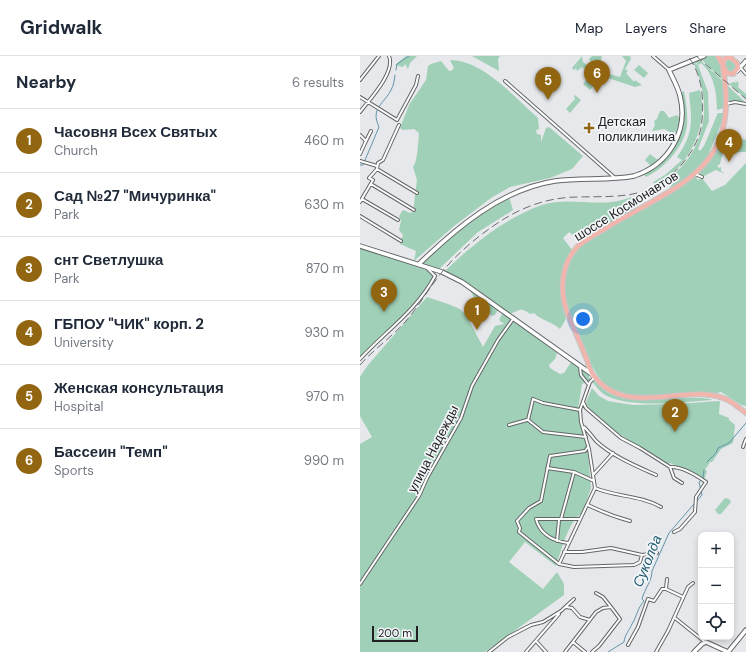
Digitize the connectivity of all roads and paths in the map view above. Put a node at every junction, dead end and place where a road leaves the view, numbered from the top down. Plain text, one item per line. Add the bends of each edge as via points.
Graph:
1 (378, 56) edge
2 (389, 56) edge
3 (652, 56) edge
4 (704, 56) edge
5 (718, 56) edge
6 (730, 57) edge
7 (723, 66) junction
8 (741, 68) edge
9 (669, 70) junction
10 (418, 76) dead end
11 (360, 80) edge
12 (505, 81) dead end
13 (726, 86) junction
14 (360, 96) edge
15 (368, 102) junction
16 (745, 103) edge
17 (726, 104) junction
18 (360, 112) edge
19 (399, 125) dead end
20 (371, 131) dead end
21 (360, 135) edge
22 (719, 139) junction
23 (366, 141) junction
24 (727, 142) dead end
25 (360, 154) edge
26 (360, 161) edge
27 (377, 168) junction
28 (695, 174) junction
29 (702, 177) dead end
30 (615, 178) junction
31 (371, 184) junction
32 (417, 193) dead end
33 (362, 199) junction
34 (360, 202) edge
35 (414, 210) dead end
36 (360, 216) edge
37 (398, 220) dead end
38 (401, 241) dead end
39 (360, 246) edge
40 (419, 264) junction
41 (427, 267) junction
42 (514, 318) junction
43 (360, 359) edge
44 (580, 367) junction
45 (594, 376) junction
46 (589, 385) junction
47 (583, 402) junction
48 (580, 410) junction
49 (746, 414) edge
50 (528, 420) junction
51 (509, 425) dead end
52 (583, 426) junction
53 (586, 437) junction
54 (746, 439) edge
55 (588, 447) junction
56 (743, 447) dead end
57 (613, 453) junction
58 (670, 467) junction
59 (548, 468) junction
60 (574, 472) junction
61 (593, 475) junction
62 (656, 475) dead end
63 (594, 481) junction
64 (682, 483) dead end
65 (594, 488) junction
66 (588, 505) junction
67 (661, 507) dead end
68 (560, 519) junction
69 (580, 519) junction
70 (630, 521) dead end
71 (674, 532) dead end
72 (557, 542) junction
73 (568, 543) junction
74 (564, 552) junction
75 (657, 553) dead end
76 (642, 555) junction
77 (559, 564) junction
78 (667, 579) dead end
79 (693, 583) dead end
80 (360, 584) edge
81 (666, 589) junction
82 (596, 593) dead end
83 (683, 598) junction
84 (574, 599) dead end
85 (564, 607) junction
86 (611, 607) junction
87 (561, 611) junction
88 (675, 618) junction
89 (590, 620) junction
90 (746, 630) edge
91 (536, 641) junction
92 (573, 642) junction
93 (706, 642) junction
94 (628, 645) dead end
95 (489, 652) edge
96 (526, 652) edge
97 (546, 652) edge
98 (565, 652) edge
99 (584, 652) edge
100 (592, 652) edge
101 (656, 652) edge
102 (694, 652) edge

1 - 11 street
2 - 15 street via 391,64 387,73
3 - 9 street
4 - 9 street
5 - 7 main road, шоссе Космонавтов
6 - 7 main road via 724,59
6 - 8 main road
7 - 8 main road via 727,74
7 - 13 main road, шоссе Космонавтов
8 - 13 main road via 728,79
9 - 30 street via 680,95 682,114 675,142 666,156 651,168 634,176
10 - 15 street via 416,85 397,120
12 - 30 street
13 - 17 main road, шоссе Космонавтов
14 - 15 street
15 - 18 street
16 - 17 street
17 - 22 main road, шоссе Космонавтов via 726,119
19 - 27 street
20 - 23 street
21 - 23 street
22 - 24 street
22 - 28 main road, шоссе Космонавтов via 713,154
23 - 25 street
26 - 27 street
27 - 31 street via 369,178 373,180
27 - 32 street
28 - 29 street
28 - 45 main road, шоссе Космонавтов via 583,242 571,254 566,264 563,281 565,303
30 - 40 street via 556,180 509,195 481,212
31 - 33 street
31 - 35 street
33 - 34 street
33 - 37 street
36 - 38 street
39 - 40 street
40 - 41 street
41 - 42 street via 462,282
41 - 43 street via 435,276 422,297 398,324
42 - 44 street
42 - 80 street, улица Надежды via 498,340 472,386 461,418 419,496
44 - 45 street
44 - 46 street via 580,375
45 - 46 street
45 - 49 main road, шоссе Космонавтов via 603,387 618,394 660,398 714,396 731,402
46 - 47 street
47 - 48 street
47 - 58 street via 586,408 621,438
48 - 50 street via 534,399
48 - 52 street
50 - 51 street
50 - 53 street via 542,432
52 - 53 street
52 - 57 street
53 - 55 street
54 - 56 street
55 - 59 street via 585,452 550,456
55 - 61 street
57 - 61 street
57 - 62 street via 634,466
58 - 64 street via 674,478
58 - 71 street via 675,466 706,482 696,497 695,512
59 - 60 street
59 - 77 street via 541,501 529,508 517,521 519,532
60 - 63 street
60 - 68 street
61 - 63 street
63 - 65 street
65 - 66 street
65 - 67 street via 645,499
66 - 69 street
66 - 70 street via 610,516
68 - 69 street
68 - 72 street
68 - 72 street via 536,518 549,537
69 - 73 street
72 - 73 street
73 - 74 street
74 - 76 street via 611,548
74 - 77 street
75 - 76 street
76 - 77 street via 640,562 634,566 574,567
78 - 81 street
79 - 83 street
81 - 83 street
81 - 94 street via 662,589 654,601 648,599
82 - 86 street
83 - 88 street
84 - 85 street
85 - 87 street
85 - 89 street via 572,608 580,617
86 - 89 street via 596,612
86 - 100 street via 620,619
87 - 91 street
87 - 95 street via 508,637
88 - 93 street
88 - 101 street
89 - 92 street
90 - 93 street via 728,652
91 - 96 street
91 - 97 street
92 - 98 street
92 - 99 street
93 - 102 street

